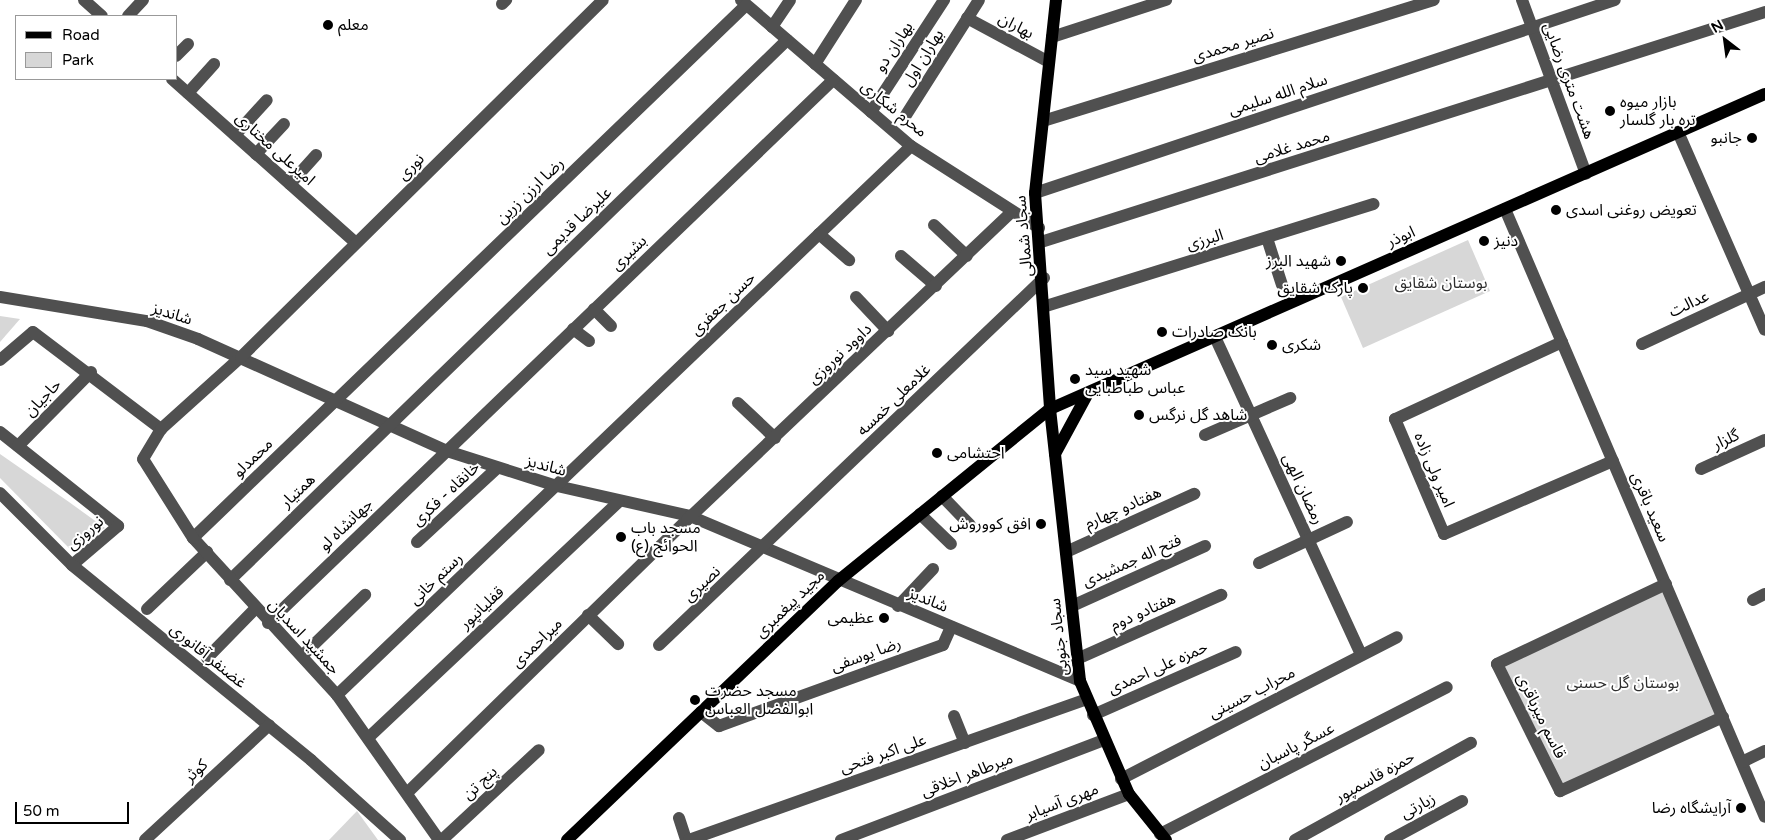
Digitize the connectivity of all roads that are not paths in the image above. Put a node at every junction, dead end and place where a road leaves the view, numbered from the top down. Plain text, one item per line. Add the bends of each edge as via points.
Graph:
1 (143, 0) edge
2 (603, 0) edge
3 (790, 0) edge
4 (856, 0) edge
5 (944, 0) edge
6 (979, 0) edge
7 (1056, 0) edge
8 (1166, 0) edge
9 (1434, 0) edge
10 (1522, 0) edge
11 (1615, 0) edge
12 (92, 2) edge
13 (744, 2) edge
14 (1765, 12) edge
15 (101, 15) edge
16 (129, 15) edge
17 (968, 18) junction
18 (772, 27) junction
19 (1532, 29) junction
20 (1052, 37) junction
21 (787, 40) junction
22 (188, 44) dead end
23 (178, 54) edge
24 (1049, 62) junction
25 (214, 64) dead end
26 (815, 64) junction
27 (173, 80) edge
28 (833, 80) junction
29 (1552, 82) junction
30 (188, 93) junction
31 (1765, 94) edge
32 (267, 100) dead end
33 (871, 112) junction
34 (906, 115) dead end
35 (1043, 121) junction
36 (284, 124) dead end
37 (1678, 132) junction
38 (235, 135) junction
39 (911, 146) junction
40 (256, 154) junction
41 (316, 155) dead end
42 (1586, 174) junction
43 (290, 184) junction
44 (1035, 193) junction
45 (1374, 204) dead end
46 (1505, 209) junction
47 (1012, 213) junction
48 (934, 225) dead end
49 (1039, 228) junction
50 (819, 234) junction
51 (1267, 238) junction
52 (1041, 242) junction
53 (356, 244) junction
54 (901, 256) dead end
55 (967, 256) junction
56 (849, 260) dead end
57 (1044, 278) junction
58 (1282, 284) dead end
59 (936, 286) junction
60 (1765, 287) edge
61 (1749, 294) junction
62 (0, 297) edge
63 (856, 297) dead end
64 (1046, 306) junction
65 (594, 309) junction
66 (612, 326) dead end
67 (573, 329) junction
68 (1765, 330) edge
69 (888, 331) junction
70 (1215, 337) junction
71 (589, 340) dead end
72 (1562, 342) junction
73 (1642, 344) dead end
74 (242, 357) junction
75 (0, 360) edge
76 (91, 372) junction
77 (1088, 393) junction
78 (1290, 398) dead end
79 (335, 401) junction
80 (738, 403) dead end
81 (1050, 409) junction
82 (1251, 415) junction
83 (389, 426) junction
84 (161, 429) junction
85 (0, 432) edge
86 (1205, 435) dead end
87 (775, 438) junction
88 (1765, 440) edge
89 (18, 446) junction
90 (447, 451) junction
91 (1055, 454) junction
92 (143, 459) joint
93 (1613, 461) junction
94 (496, 469) junction
95 (1701, 469) dead end
96 (557, 486) junction
97 (0, 493) edge
98 (1194, 494) dead end
99 (942, 496) junction
100 (618, 502) junction
101 (920, 514) junction
102 (690, 516) junction
103 (1346, 522) dead end
104 (970, 525) dead end
105 (194, 538) junction
106 (1308, 540) junction
107 (417, 542) dead end
108 (951, 544) dead end
109 (767, 546) junction
110 (1205, 546) dead end
111 (206, 552) junction
112 (1066, 552) junction
113 (1258, 563) dead end
114 (72, 565) junction
115 (933, 569) dead end
116 (230, 580) junction
117 (838, 581) junction
118 (1666, 584) junction
119 (1765, 594) edge
120 (1221, 595) dead end
121 (365, 596) dead end
122 (1753, 600) dead end
123 (898, 606) junction
124 (1072, 606) junction
125 (147, 609) dead end
126 (255, 609) junction
127 (588, 615) junction
128 (268, 623) junction
129 (951, 627) junction
130 (1397, 637) dead end
131 (618, 644) dead end
132 (659, 646) dead end
133 (1236, 652) dead end
134 (1361, 655) junction
135 (302, 656) junction
136 (207, 658) dead end
137 (1078, 659) junction
138 (1080, 681) junction
139 (1447, 687) dead end
140 (337, 695) junction
141 (1087, 699) junction
142 (700, 712) junction
143 (1093, 715) junction
144 (954, 716) dead end
145 (1723, 717) junction
146 (269, 725) junction
147 (368, 738) junction
148 (1104, 740) junction
149 (964, 743) junction
150 (1471, 743) dead end
151 (539, 750) dead end
152 (1765, 751) edge
153 (1742, 762) junction
154 (1121, 779) junction
155 (407, 793) junction
156 (1129, 794) junction
157 (1462, 801) dead end
158 (1765, 817) edge
159 (679, 818) dead end
160 (1163, 837) edge
161 (145, 840) edge
162 (400, 840) edge
163 (441, 840) edge
164 (567, 840) edge
165 (688, 840) edge
166 (841, 840) edge
167 (1007, 840) edge
168 (1295, 840) edge
169 (1390, 840) edge

1 - 16 street
2 - 53 street, نوری
3 - 18 street
4 - 26 street
5 - 33 street, بهاران دو
6 - 17 street, بهاران اول
7 - 20 main road, سجاد شمالی
8 - 20 street
9 - 35 street, نصیر محمدی
10 - 19 street, هشت متری رضایی
11 - 19 street, سلام الله سلیمی
12 - 15 street
13 - 18 street, محرم شکاری
13 - 79 street, رضا ارزن زرین
14 - 29 street, محمد غلامی
17 - 24 street, بهاران
17 - 34 street, بهاران اول
18 - 21 street, محرم شکاری
19 - 29 street, هشت متری رضایی
19 - 44 street, سلام الله سلیمی
20 - 24 main road, سجاد شمالی
21 - 26 street, محرم شکاری
21 - 83 street, علیرضا قدیمی
22 - 23 street
24 - 35 main road, سجاد شمالی
25 - 30 street
26 - 28 street, محرم شکاری
27 - 30 street, امیرعلی مختاری
28 - 33 street, محرم شکاری
28 - 65 street, بشیری
29 - 42 street, هشت متری رضایی
29 - 52 street, محمد غلامی
30 - 38 street, امیرعلی مختاری
31 - 37 main road, ابوذر
32 - 38 street
33 - 39 street, محرم شکاری
35 - 44 main road, سجاد شمالی
36 - 40 street
37 - 42 main road, ابوذر
37 - 61 street
38 - 40 street, امیرعلی مختاری
39 - 47 street, محرم شکاری
39 - 50 street, حسن جعفری
40 - 43 street, امیرعلی مختاری
41 - 43 street
42 - 46 main road, ابوذر
43 - 53 street, امیرعلی مختاری
44 - 49 main road, سجاد شمالی
45 - 51 street, البرزی
46 - 70 main road, ابوذر
46 - 72 street, سعید باقری
47 - 49 street, محرم شکاری
47 - 55 street, داوود نوروزی
48 - 55 street
49 - 52 main road, سجاد شمالی
50 - 56 street
50 - 96 street, حسن جعفری
51 - 58 street
51 - 64 street, البرزی
52 - 57 main road, سجاد شمالی
53 - 74 street, نوری
54 - 59 street
55 - 59 street, داوود نوروزی
57 - 64 main road, سجاد شمالی
57 - 109 street, غلامعلی خمسه
59 - 69 street, داوود نوروزی
60 - 61 street, عدالت
61 - 68 street
61 - 73 street, عدالت
62 - 74 street, شاندیز via 147,321
63 - 69 street
64 - 81 main road, سجاد شمالی
65 - 66 street
65 - 67 street, بشیری
67 - 71 street
67 - 90 street, بشیری
69 - 87 street, داوود نوروزی
70 - 77 main road, ابوذر
70 - 82 street, رمضان الهی
72 - 93 street, سعید باقری
72 - 93 street, امیر ولی زاده via 1395,419 1444,534
74 - 79 street, شاندیز
74 - 84 street, نوری
75 - 76 street via 26,333 33,332
76 - 84 street
76 - 89 street, حاجیان
77 - 81 main road, ابوذر
77 - 91 main road
78 - 82 street
79 - 83 street, شاندیز
79 - 105 street, محمدلو
80 - 87 street
81 - 91 main road, سجاد جنوبی
81 - 99 main road, مجید پیغمبری
82 - 86 street
82 - 106 street, رمضان الهی
83 - 90 street, شاندیز
83 - 116 street, همتیار
84 - 92 street, نوری
85 - 89 street
87 - 102 street, داوود نوروزی
88 - 95 street, گلزار
89 - 114 street, نوروزی via 118,526
90 - 94 street, شاندیز
90 - 128 street, جهانشاه لو
91 - 112 main road, سجاد جنوبی
92 - 105 street, جمشید اسدیان
93 - 118 street, سعید باقری
94 - 96 street, شاندیز
94 - 107 street, خانقاه - فکری
96 - 100 street, شاندیز
96 - 140 street, رستم خانی
97 - 114 street, غضنفر آقانوری
98 - 112 street, هفتادو چهارم
99 - 101 main road, مجید پیغمبری
99 - 104 street
100 - 102 street, شاندیز
100 - 147 street, قفلیانپور
101 - 108 street
101 - 117 main road, مجید پیغمبری
102 - 109 street, شاندیز
102 - 127 street, میراحمدی
103 - 106 street
105 - 111 street, جمشید اسدیان
106 - 113 street
106 - 134 street, رمضان الهی
109 - 117 street, شاندیز
109 - 132 street, نصیری
110 - 124 street, فتح اله جمشیدی
111 - 116 street, جمشید اسدیان
111 - 125 street
112 - 124 main road, سجاد جنوبی
114 - 146 street, غضنفر آقانوری
115 - 123 street
116 - 126 street, جمشید اسدیان
117 - 123 street, شاندیز
117 - 142 main road, مجید پیغمبری
118 - 145 street, سعید باقری
118 - 145 street, قاسم میرباقری via 1497,664 1560,791
119 - 122 street
120 - 137 street, هفتادو دوم
121 - 135 street
123 - 129 street, شاندیز
124 - 137 main road, سجاد جنوبی
126 - 128 street, جمشید اسدیان
126 - 136 street
127 - 131 street
127 - 155 street, میراحمدی
128 - 135 street, جمشید اسدیان
129 - 138 street, شاندیز
129 - 142 street, رضا یوسفی via 943,645 719,726
130 - 134 street, محراب حسینی
133 - 143 street, حمزه علی احمدی
134 - 154 street, محراب حسینی
135 - 140 street, جمشید اسدیان
137 - 138 main road, سجاد جنوبی
138 - 141 main road, سجاد جنوبی
139 - 160 street, عسگر پاسبان
140 - 147 street, جمشید اسدیان
141 - 143 main road, سجاد جنوبی
141 - 149 street, علی اکبر فتحی
142 - 164 main road, مجید پیغمبری
143 - 148 main road, سجاد جنوبی
144 - 149 street
145 - 153 street, سعید باقری
146 - 161 street, کوثر
146 - 162 street, غضنفر آقانوری
147 - 155 street, جمشید اسدیان
148 - 154 main road, سجاد جنوبی
148 - 166 street, میرطاهر اخلاقی
149 - 165 street, علی اکبر فتحی
150 - 168 street, حمزه قاسمپور
151 - 163 street, پنج تن
152 - 153 street
153 - 158 street, سعید باقری
154 - 156 main road, سجاد جنوبی
155 - 163 street, جمشید اسدیان
156 - 160 main road, سجاد جنوبی
156 - 167 street, مهری آسیابر
157 - 169 street, زیارتی
159 - 165 street

